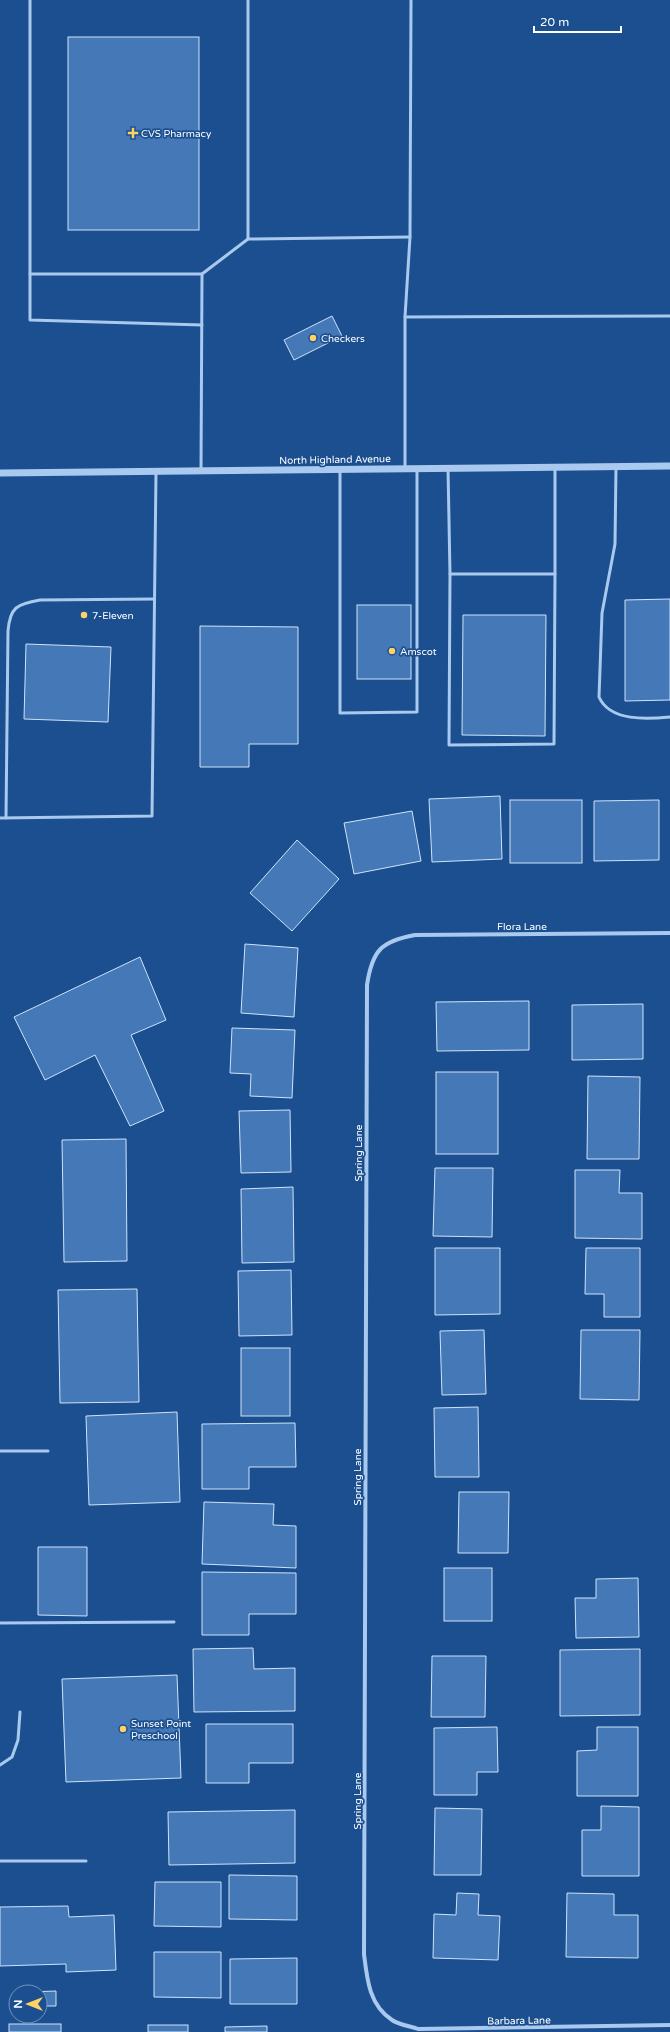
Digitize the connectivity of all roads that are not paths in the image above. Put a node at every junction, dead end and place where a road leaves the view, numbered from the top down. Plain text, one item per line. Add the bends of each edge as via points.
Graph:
1 (30, 0) edge
2 (248, 0) edge
3 (412, 0) edge
4 (410, 237) junction
5 (248, 238) junction
6 (30, 274) junction
7 (202, 274) junction
8 (670, 316) edge
9 (405, 317) junction
10 (202, 325) junction
11 (670, 466) edge
12 (555, 467) junction
13 (616, 467) junction
14 (405, 468) junction
15 (418, 468) junction
16 (448, 468) junction
17 (340, 469) junction
18 (201, 470) junction
19 (156, 471) junction
20 (0, 473) edge
21 (450, 574) junction
22 (555, 574) junction
23 (154, 599) junction
24 (670, 717) edge
25 (0, 818) edge
26 (6, 818) junction
27 (670, 933) edge
28 (379, 950) joint
29 (0, 1451) edge
30 (48, 1451) dead end
31 (174, 1622) dead end
32 (0, 1623) edge
33 (20, 1712) dead end
34 (0, 1765) edge
35 (0, 1861) edge
36 (86, 1861) dead end
37 (375, 2005) joint
38 (670, 2025) edge
39 (488, 2030) edge

1 - 6 lane
2 - 5 lane
3 - 4 lane
4 - 5 lane
4 - 9 lane
5 - 7 lane
6 - 7 lane
6 - 10 lane via 30,320
7 - 10 lane
8 - 9 lane
9 - 14 lane
10 - 18 lane
11 - 13 street, North Highland Avenue
12 - 13 street, North Highland Avenue
12 - 16 street, North Highland Avenue
12 - 22 lane
13 - 24 lane via 615,544 602,613 599,697 602,705 615,713 642,719
14 - 15 street, North Highland Avenue
14 - 17 street, North Highland Avenue
15 - 16 street, North Highland Avenue
15 - 17 lane via 417,712 340,713
16 - 21 lane
17 - 18 street, North Highland Avenue
18 - 19 street, North Highland Avenue
19 - 20 street, North Highland Avenue
19 - 23 lane
21 - 22 lane
21 - 22 lane via 449,744 554,744
23 - 26 lane via 40,600 26,602 15,608 9,618 8,631
23 - 26 lane via 152,816
25 - 26 lane
27 - 28 street, Flora Lane via 415,935 395,939
28 - 37 street, Spring Lane via 370,964 367,993 364,1954 367,1979
29 - 30 lane
31 - 32 lane
33 - 34 lane via 18,1740 12,1757
35 - 36 lane
37 - 39 street, Barbara Lane via 392,2020 418,2029
38 - 39 street, Barbara Lane

